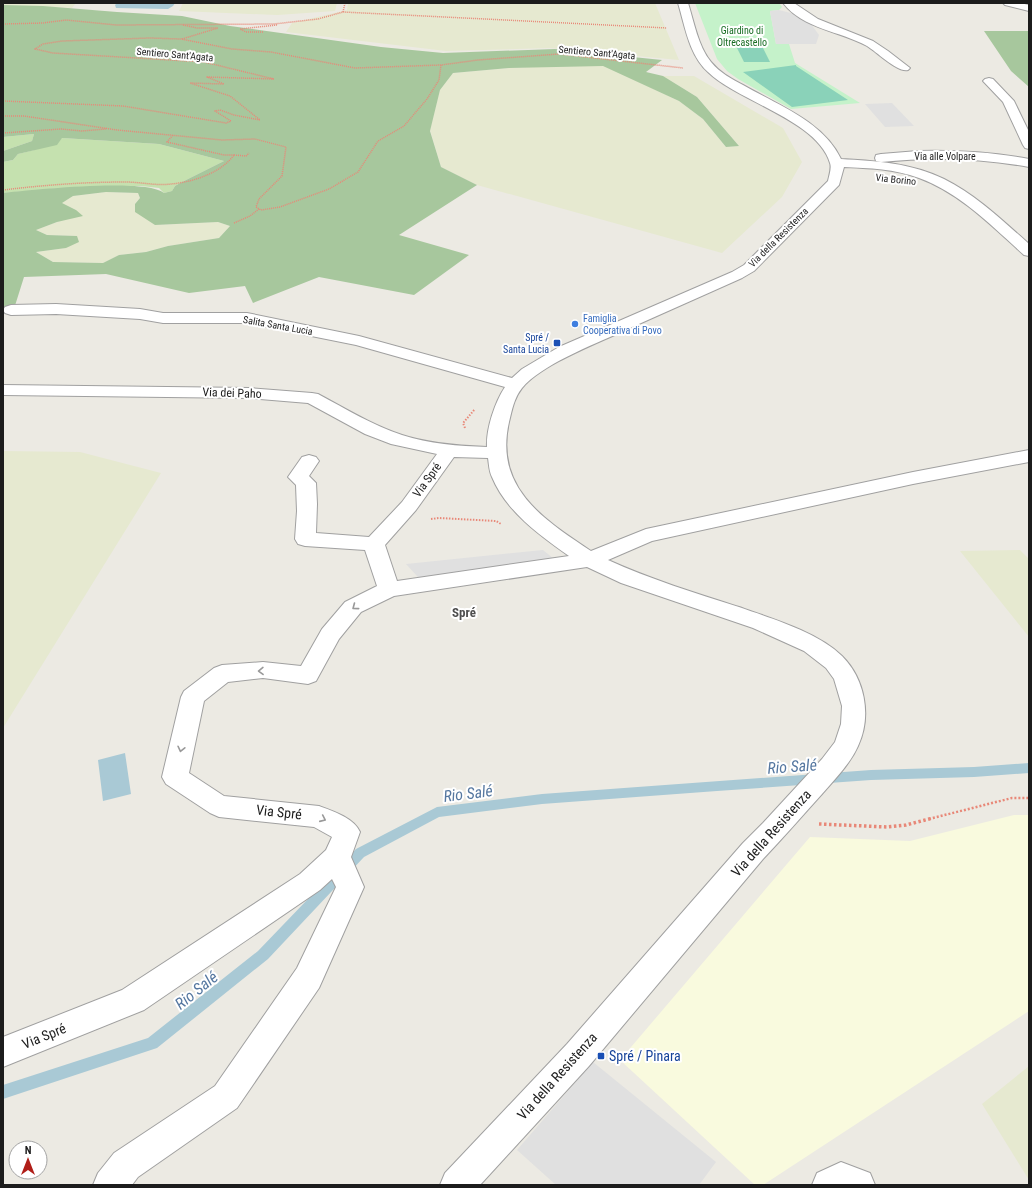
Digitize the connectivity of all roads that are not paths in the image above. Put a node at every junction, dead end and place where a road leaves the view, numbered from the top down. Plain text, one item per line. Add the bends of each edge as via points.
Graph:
1 (683, 3) edge
2 (788, 3) edge
3 (1008, 3) edge
4 (1029, 8) edge
5 (904, 68) dead end
6 (989, 81) dead end
7 (1029, 145) edge
8 (838, 163) junction
9 (1029, 163) edge
10 (861, 170) junction
11 (1029, 252) edge
12 (11, 310) dead end
13 (506, 382) junction
14 (3, 390) edge
15 (449, 452) junction
16 (497, 452) junction
17 (1029, 456) edge
18 (309, 461) dead end
19 (374, 544) junction
20 (589, 560) junction
21 (389, 589) junction
22 (337, 856) junction
23 (3, 1052) edge
24 (110, 1185) edge
25 (457, 1185) edge
26 (829, 1185) edge
27 (858, 1185) edge

1 - 8 street via 703,59 711,69 732,84 811,129 829,146
2 - 5 street via 816,23 863,40 881,50
3 - 4 street
6 - 7 street via 1008,101
8 - 10 street, Via Borino
8 - 13 street, Via della Resistenza via 837,177 840,181 748,268 565,352 528,374
9 - 10 street, Via alle Volpare via 990,156 951,155 870,160
10 - 11 street, Via Borino via 931,184 957,193
12 - 13 street, Salita Santa Lucia via 56,309 140,314 163,318 247,318 359,341
13 - 16 street, Via della Resistenza via 506,399 496,439
14 - 15 street, Via dei Paho via 249,393 312,398 372,430 398,440
15 - 16 street, Via Spré
15 - 19 street, Via Spré via 409,506
16 - 20 street, Via della Resistenza via 501,476 513,497 544,529
17 - 20 street via 913,478 646,536
18 - 19 street via 298,477 306,483 308,514 305,539
19 - 21 street
20 - 21 street
20 - 25 street, Via della Resistenza via 629,578 761,623 812,645 834,662 845,677 854,706 852,724 846,746 831,766 753,851 578,1055
21 -> 22 street, Via Spré via 353,607 330,635 308,675 263,670 222,674 193,697 175,777 218,806 319,817 347,832
22 - 23 street, Via Spré via 310,882 133,1000
22 - 24 street via 350,887 308,978 226,1097 126,1165
26 - 27 street via 840,1179

